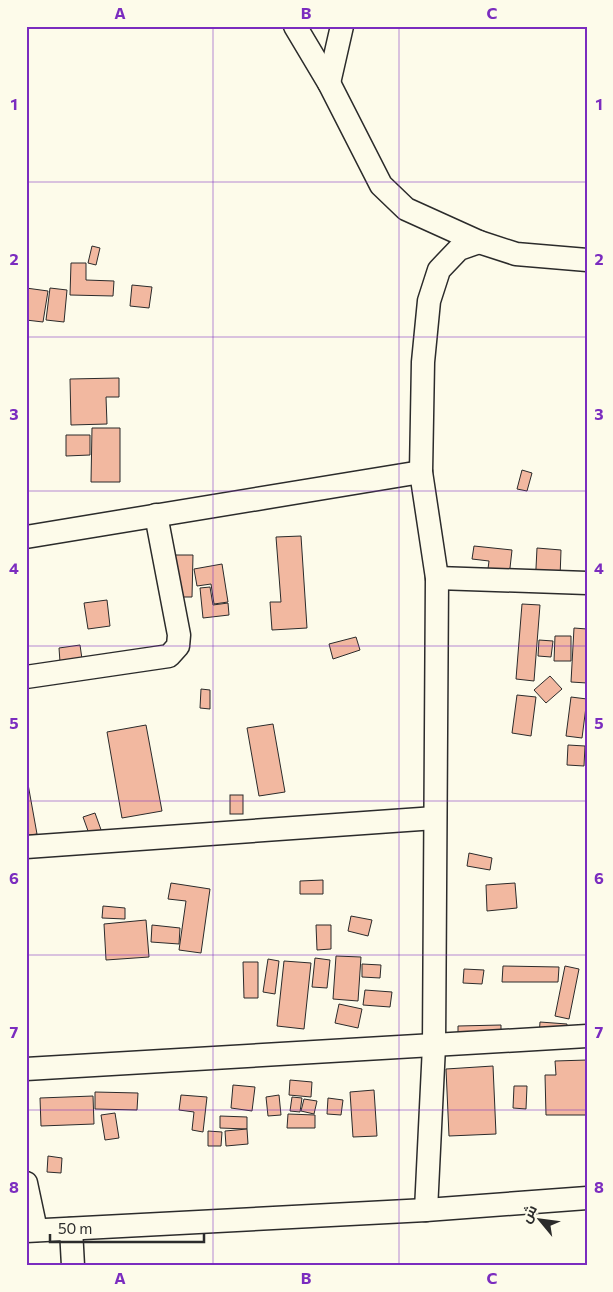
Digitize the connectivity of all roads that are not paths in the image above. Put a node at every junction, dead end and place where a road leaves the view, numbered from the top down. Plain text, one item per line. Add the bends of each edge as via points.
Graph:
1 (295, 26) edge
2 (342, 26) edge
3 (330, 83) junction
4 (479, 242) junction
5 (587, 260) edge
6 (421, 472) junction
7 (156, 516) junction
8 (26, 537) edge
9 (437, 578) junction
10 (587, 583) edge
11 (26, 677) edge
12 (435, 818) junction
13 (26, 847) edge
14 (587, 1036) edge
15 (434, 1046) junction
16 (26, 1069) edge
17 (26, 1182) edge
18 (587, 1198) edge
19 (426, 1210) junction
20 (71, 1229) junction
21 (31, 1231) edge
22 (73, 1266) edge

1 - 3 street
2 - 3 street
3 - 4 street via 381,184 406,209
4 - 5 street via 516,254
4 - 6 street via 459,249 439,270 429,301 423,362
6 - 7 street
6 - 9 street
7 - 8 street
7 - 11 street via 179,635 178,646 169,656
9 - 10 street
9 - 12 street
12 - 13 street
12 - 15 street
14 - 15 street
15 - 16 street
15 - 19 street
17 - 21 street
18 - 19 street
19 - 20 street
20 - 21 street
20 - 22 street

